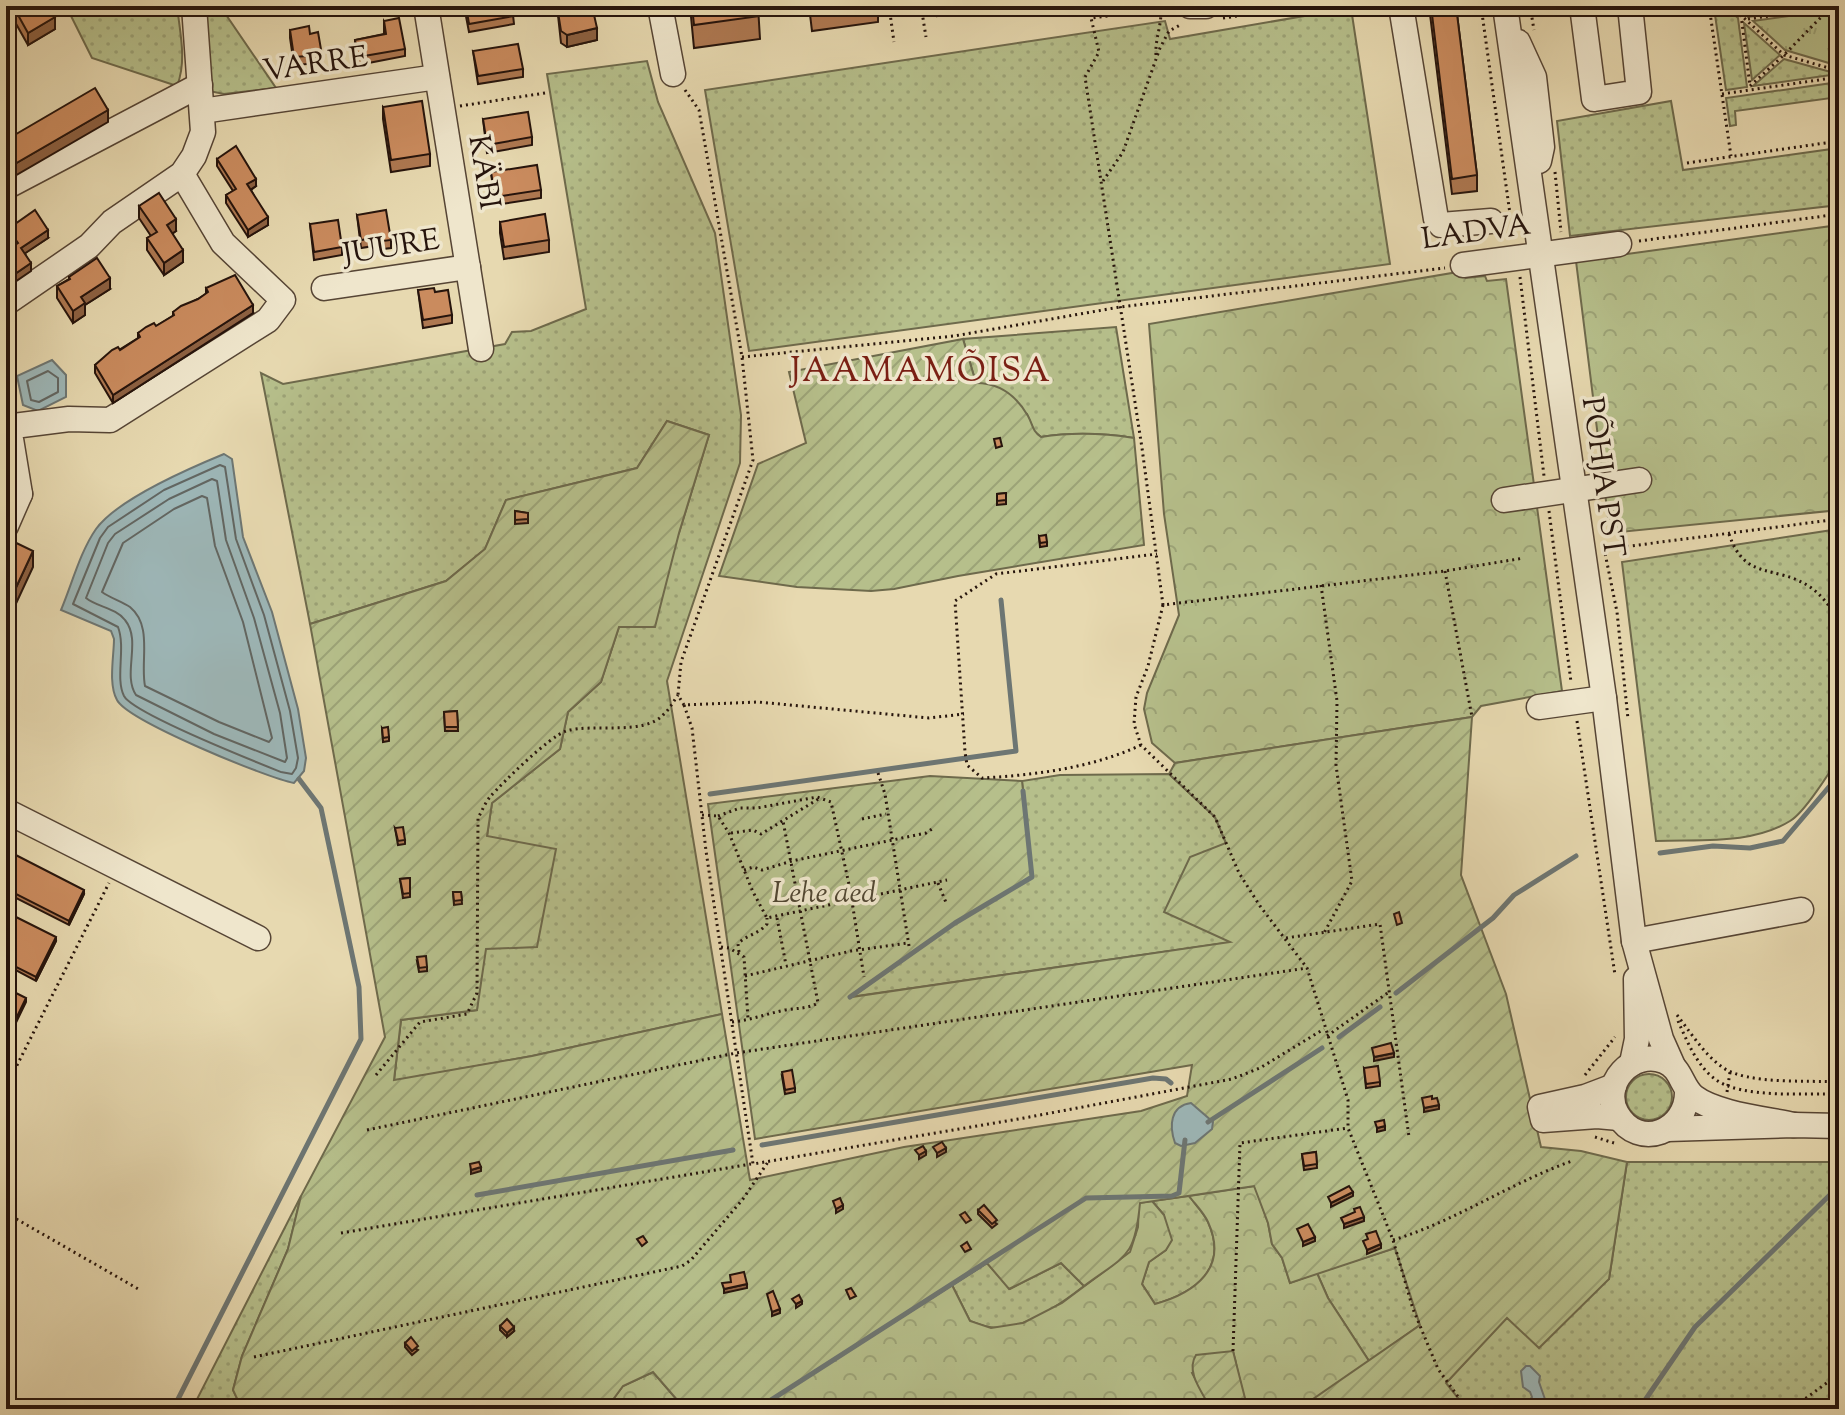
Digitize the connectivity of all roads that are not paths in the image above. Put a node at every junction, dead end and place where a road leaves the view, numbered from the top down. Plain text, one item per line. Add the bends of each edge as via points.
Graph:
1 (194, 6) edge
2 (426, 6) edge
3 (660, 6) edge
4 (1401, 6) edge
5 (1582, 6) edge
6 (1630, 6) edge
7 (1174, 7) edge
8 (1212, 12) edge
9 (1506, 13) edge
10 (673, 74) road end
11 (437, 77) junction
12 (200, 85) junction
13 (202, 111) junction
14 (182, 174) junction
15 (6, 187) edge
16 (1491, 221) dead end
17 (1619, 244) road end
18 (1529, 256) junction
19 (1463, 265) road end
20 (468, 267) junction
21 (324, 288) dead end
22 (6, 303) edge
23 (481, 349) dead end
24 (8, 448) edge
25 (1639, 480) dead end
26 (1574, 490) junction
27 (13, 492) edge
28 (1504, 500) dead end
29 (6, 526) edge
30 (1603, 694) junction
31 (1539, 707) dead end
32 (6, 811) edge
33 (1801, 910) dead end
34 (258, 938) dead end
35 (1636, 949) junction
36 (1632, 1063) junction
37 (1673, 1066) junction
38 (1614, 1086) junction
39 (1687, 1091) junction
40 (1619, 1118) junction
41 (1794, 1125) junction
42 (1839, 1126) edge
43 (1667, 1129) junction

1 - 12 street
2 - 11 street, KÄBI
3 - 10 street
4 - 16 street via 1436,219 1448,226
5 - 6 street via 1594,99 1639,92
7 - 8 street
9 - 18 street, PÕHJA PST via 1533,195
11 - 13 street, VARRE
11 - 20 street, KÄBI
12 - 13 street
12 - 15 street
13 - 14 street via 203,132
14 - 22 street
14 - 24 street via 223,243 283,300 268,320 110,420 6,427
17 - 18 street, LADVA
18 - 19 street, LADVA
18 - 26 street, PÕHJA PST
20 - 21 street, JUURE
20 - 23 street, KÄBI
24 - 27 street
25 - 26 street
26 - 28 street
26 - 30 street, PÕHJA PST
27 - 29 street
30 - 31 street
30 - 35 street, PÕHJA PST
32 - 34 street
33 - 35 street
35 - 36 street, PÕHJA PST via 1637,1039
35 - 37 street, PÕHJA PST
36 - 37 street via 1653,1058
36 - 38 street
37 - 39 street
38 - 40 street
38 - 40 street via 1579,1108
39 - 41 street via 1696,1099 1726,1098
39 - 43 street via 1681,1117
40 - 43 street via 1646,1133
41 - 42 street
41 - 43 street

